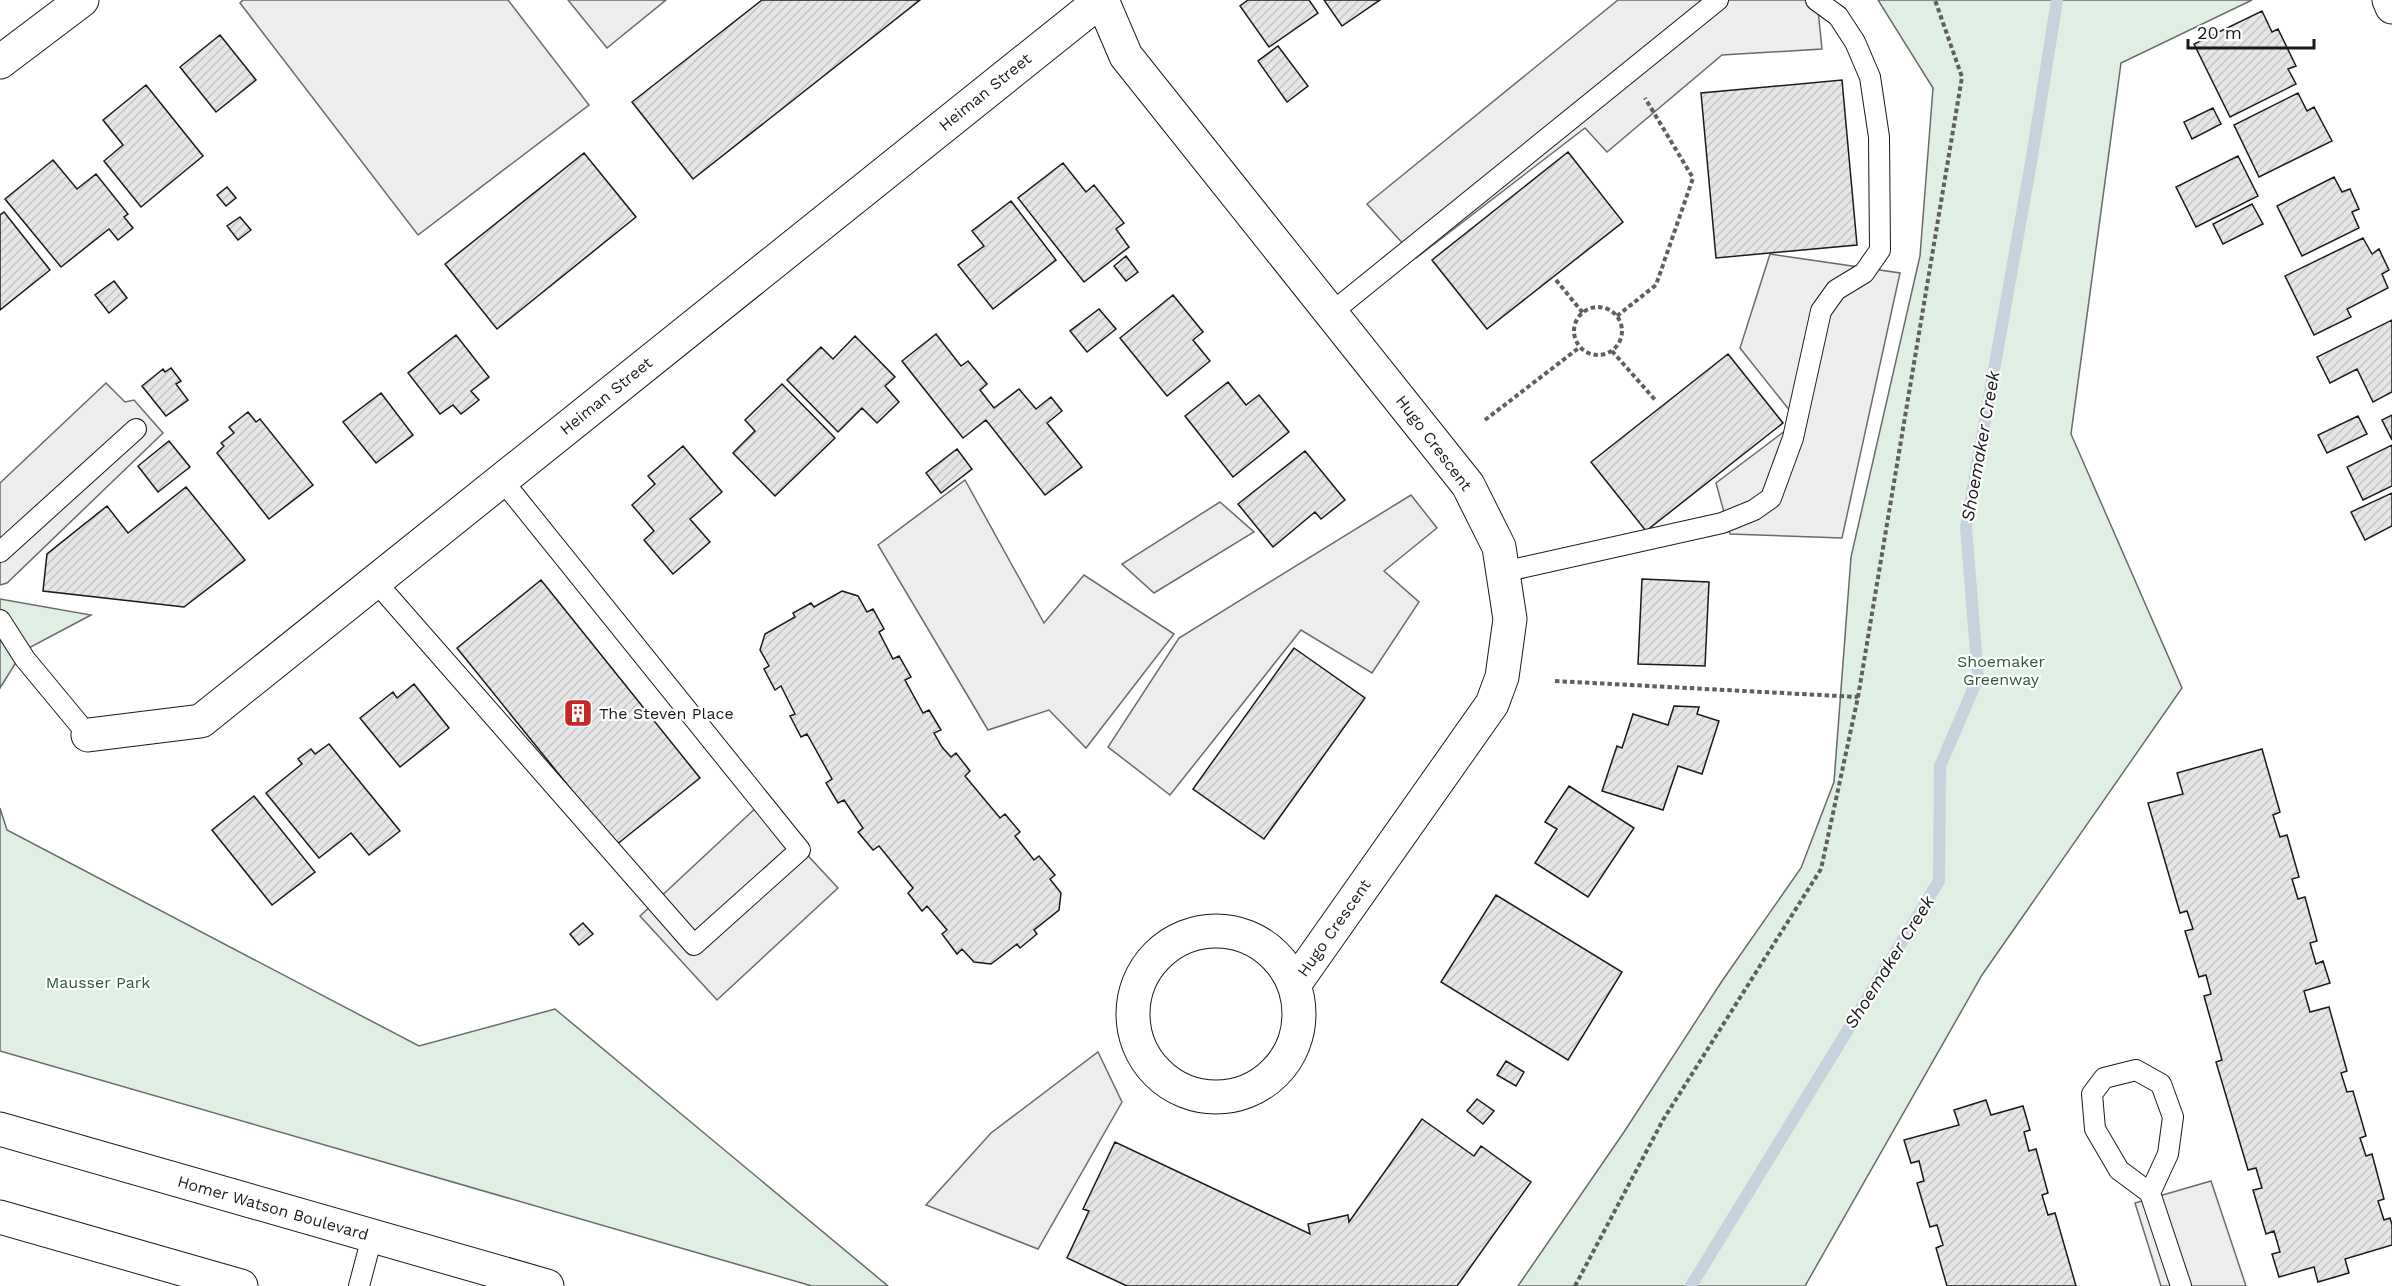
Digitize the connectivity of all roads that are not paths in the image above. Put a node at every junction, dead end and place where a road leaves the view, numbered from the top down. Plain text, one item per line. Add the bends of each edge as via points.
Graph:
1 (82, 0) edge
2 (1101, 0) edge
3 (1718, 0) edge
4 (1816, 0) edge
5 (2389, 0) edge
6 (2392, 7) edge
7 (0, 62) edge
8 (1331, 313) junction
9 (136, 429) dead end
10 (502, 480) junction
11 (0, 552) edge
12 (1503, 572) junction
13 (375, 581) junction
14 (0, 620) edge
15 (88, 735) joint
16 (1294, 985) junction
17 (0, 1129) edge
18 (2150, 1193) junction
19 (0, 1217) edge
20 (372, 1237) junction
21 (242, 1286) edge
22 (359, 1286) edge
23 (547, 1286) edge
24 (2181, 1286) edge

1 - 7 street
2 - 8 street, Hugo Crescent via 1126,56
2 - 10 street, Heiman Street
3 - 8 lane
4 - 12 lane via 1838,16 1870,77 1879,137 1880,250 1864,273 1836,290 1821,311 1793,438 1772,498 1722,523
5 - 6 street
8 - 12 street, Hugo Crescent via 1468,485 1499,547
9 - 11 lane
10 - 13 street, Heiman Street
10 - 13 lane via 800,850 693,945
12 - 16 street, Hugo Crescent via 1510,619 1502,677 1492,704
13 - 15 street, Heiman Street via 201,721
14 - 15 lane via 26,659
16 - 16 street, Hugo Crescent via 1299,997 1296,1043 1281,1068 1250,1091 1222,1098 1193,1095 1167,1082 1142,1054 1133,1026 1133,1001 1143,974 1161,952 1186,936 1215,931 1237,933 1264,945 1288,970
17 - 20 street, Homer Watson Boulevard
18 - 18 lane via 2119,1170 2095,1129 2092,1094 2104,1078 2136,1070 2161,1084 2173,1117 2168,1154
18 - 24 lane
19 - 21 street
20 - 22 lane
20 - 23 street, Homer Watson Boulevard

